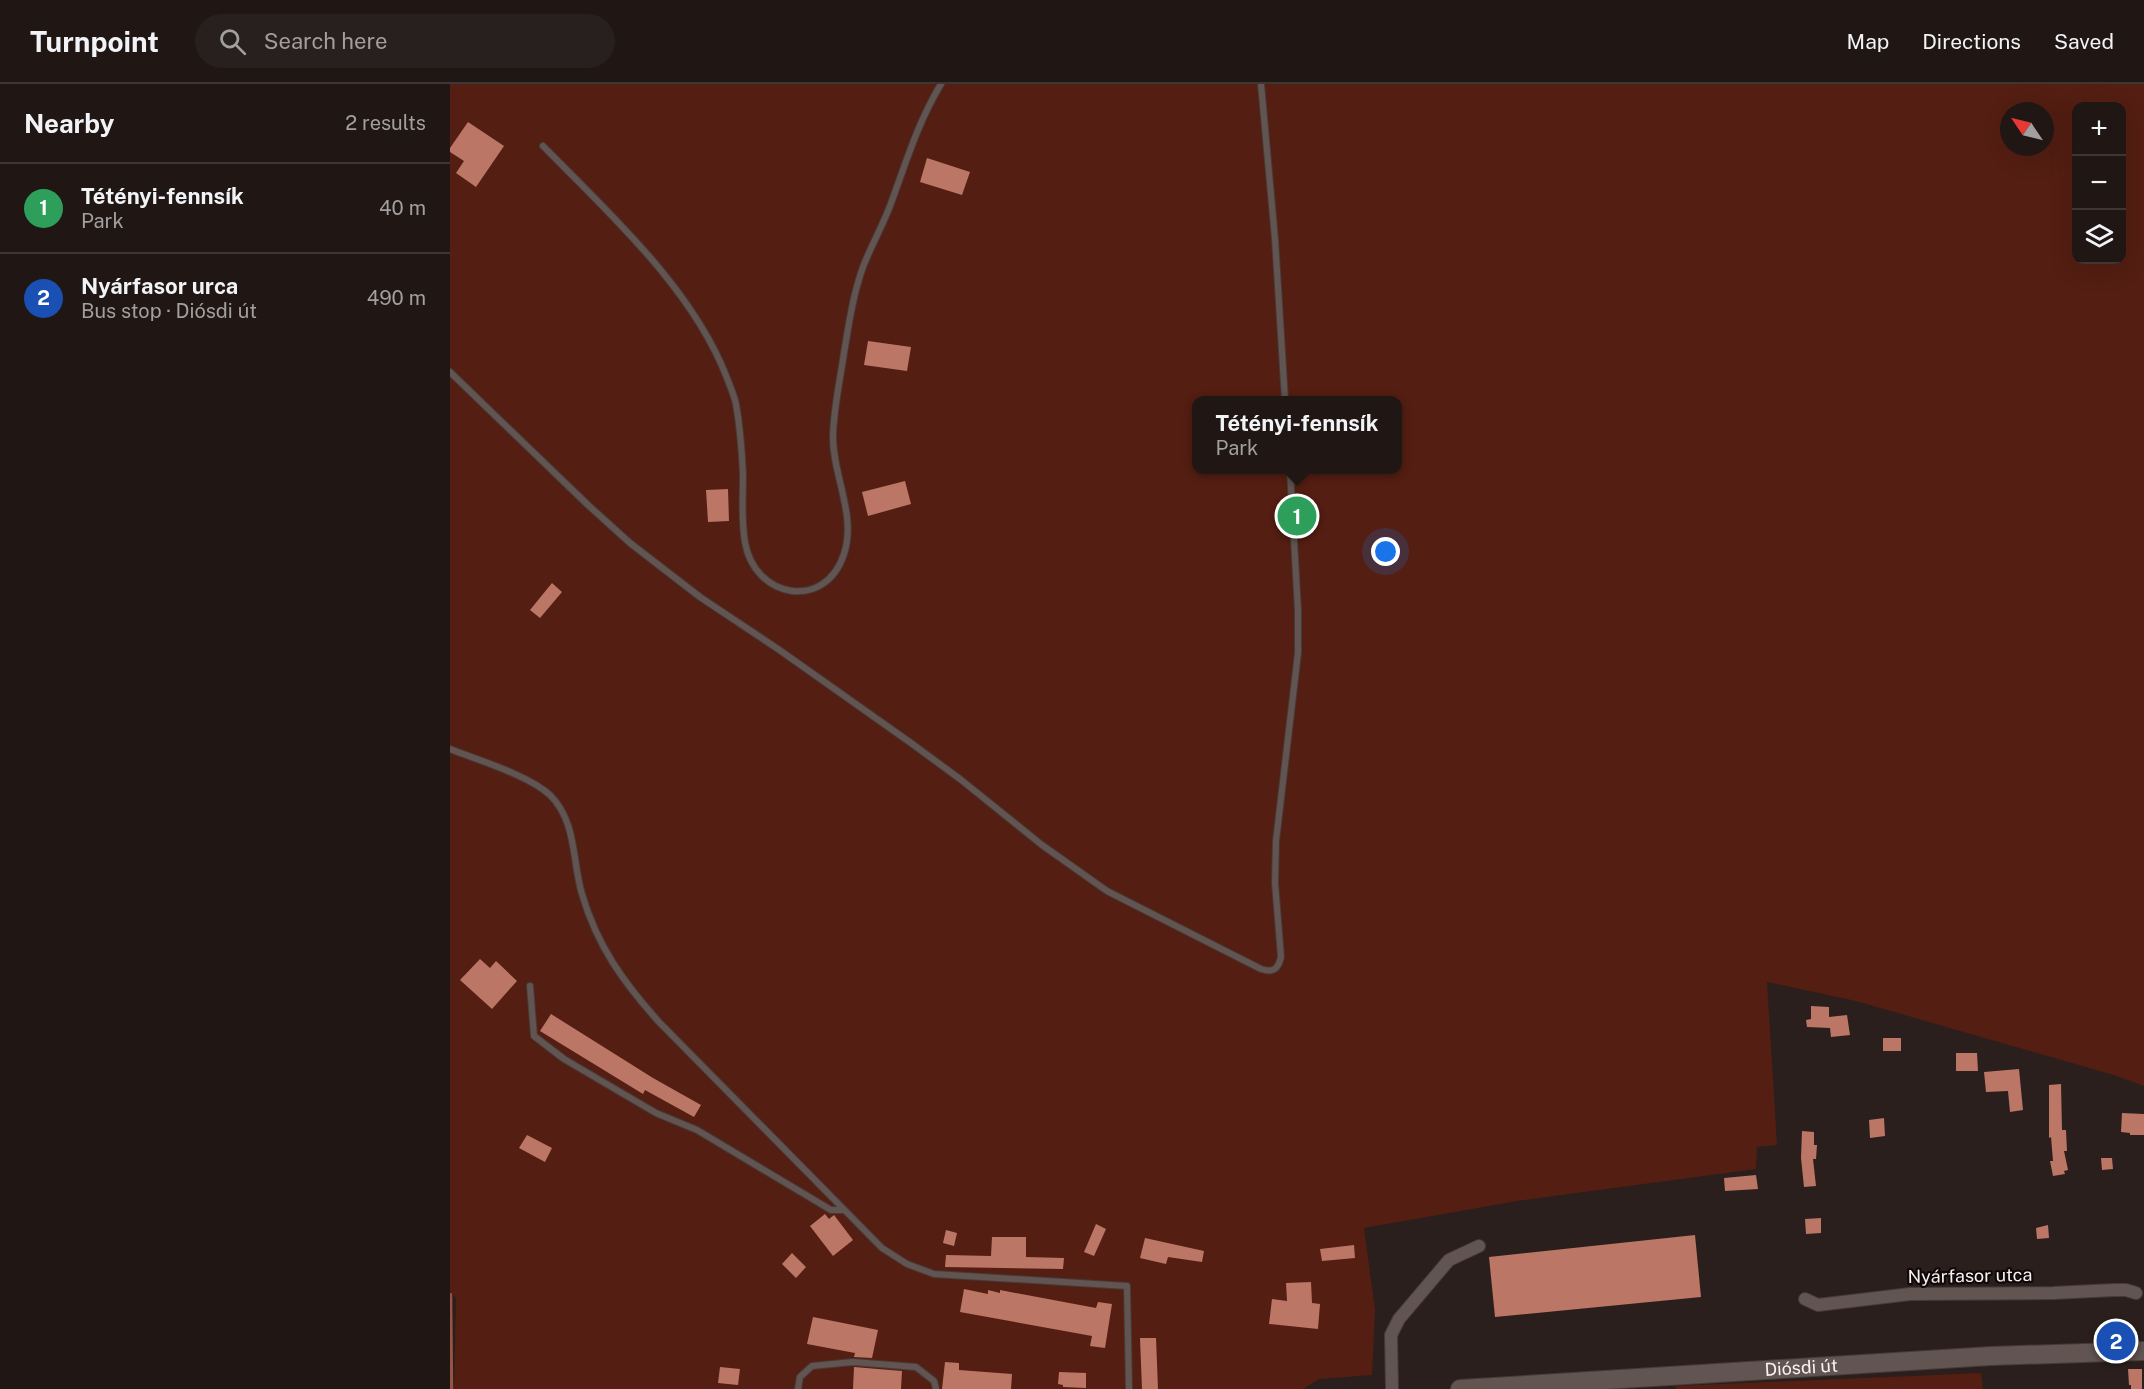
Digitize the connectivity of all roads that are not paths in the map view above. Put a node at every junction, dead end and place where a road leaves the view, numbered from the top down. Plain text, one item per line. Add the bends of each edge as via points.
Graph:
1 (941, 84) edge
2 (1261, 84) edge
3 (543, 146) dead end
4 (450, 372) edge
5 (1285, 396) edge
6 (1290, 474) edge
7 (450, 749) edge
8 (530, 986) dead end
9 (844, 1210) junction
10 (1479, 1246) dead end
11 (2136, 1293) dead end
12 (1805, 1299) dead end
13 (2144, 1351) edge
14 (798, 1389) edge
15 (936, 1389) edge
16 (1129, 1389) edge
17 (1392, 1389) edge
18 (1460, 1389) edge

1 - 3 lane via 915,133 851,305 833,436 833,458 847,516 844,557 824,582 796,592 762,578 746,552 735,402 719,357 693,310 609,212
2 - 5 lane
4 - 6 lane via 630,543 700,597 911,743 1107,891 1269,971 1279,966 1281,957 1276,841 1298,652
7 - 9 lane via 529,781 549,795 570,830 581,893 592,922 630,990
8 - 9 lane via 534,1036 564,1059 656,1113 697,1130 831,1210
9 - 16 lane via 882,1248 907,1264 934,1274 1127,1286
10 - 17 street via 1449,1260 1399,1319 1391,1335
11 - 12 street, Nyárfasor utca via 2114,1290 1910,1294 1818,1305
13 - 18 main road, Diósdi út via 2015,1355
14 - 15 lane via 800,1377 812,1366 853,1362 916,1367 934,1381

